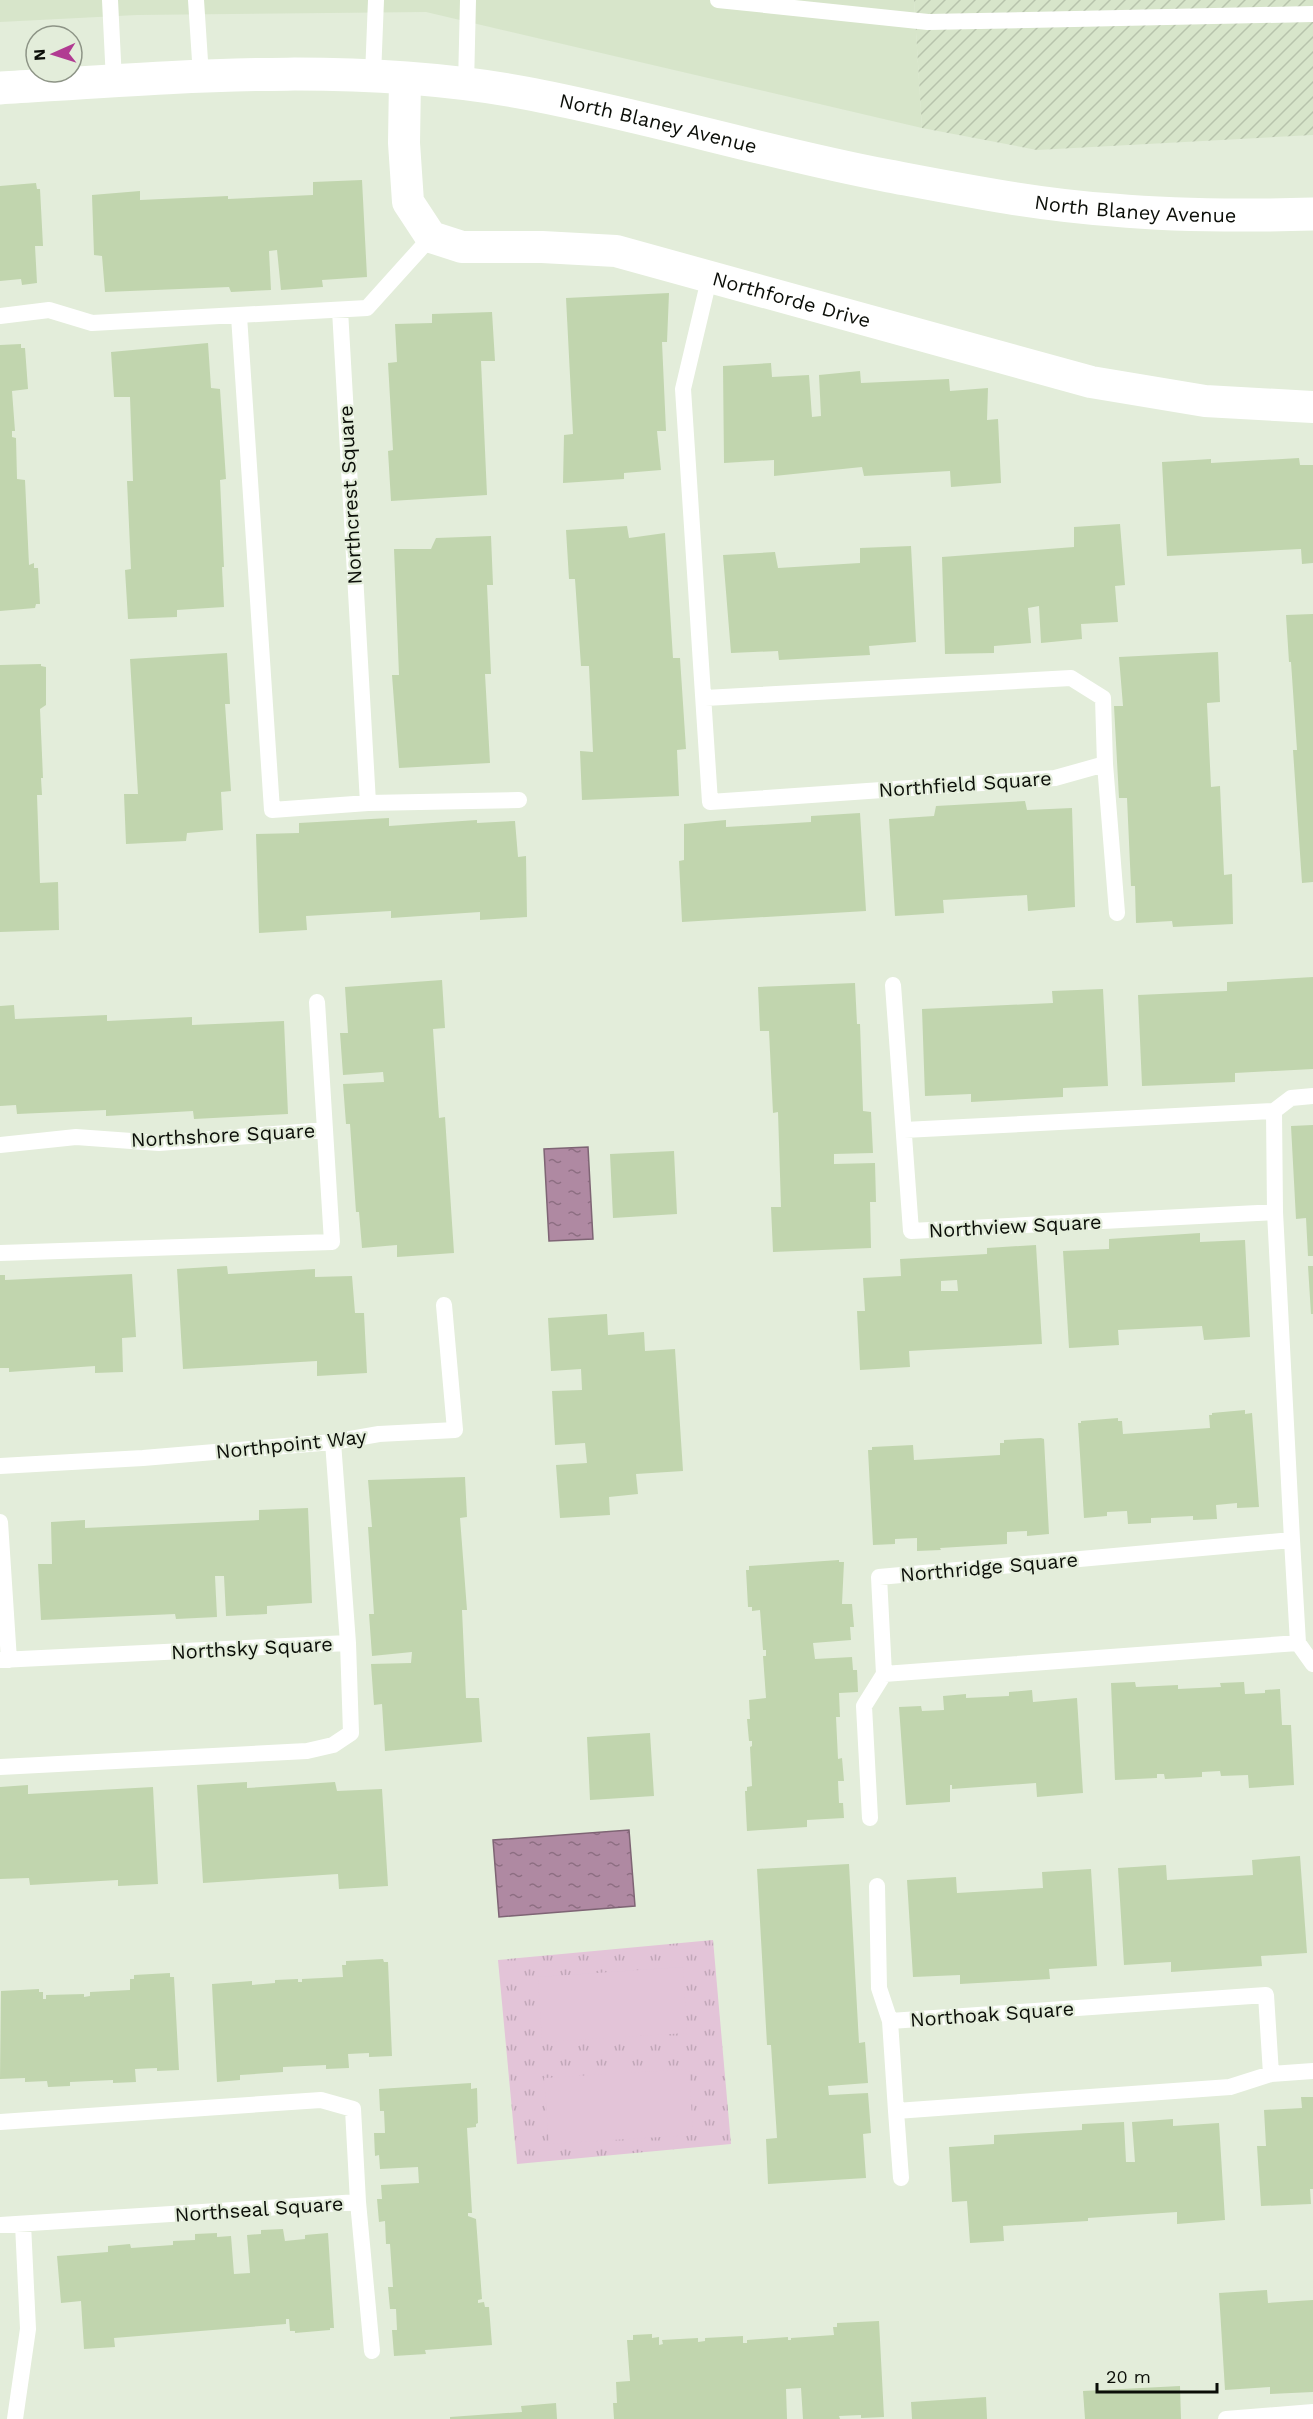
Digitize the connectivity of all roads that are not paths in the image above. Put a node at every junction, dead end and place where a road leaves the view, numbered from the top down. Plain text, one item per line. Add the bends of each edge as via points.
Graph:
1 (110, 0) edge
2 (196, 0) edge
3 (376, 0) edge
4 (468, 0) edge
5 (718, 0) edge
6 (1313, 14) edge
7 (201, 76) junction
8 (373, 76) junction
9 (405, 79) junction
10 (114, 81) junction
11 (466, 85) junction
12 (0, 88) edge
13 (1313, 214) edge
14 (431, 237) junction
15 (710, 275) junction
16 (340, 310) junction
17 (0, 316) edge
18 (238, 316) junction
19 (1313, 407) edge
20 (705, 698) junction
21 (1105, 764) junction
22 (519, 800) dead end
23 (368, 803) junction
24 (1117, 913) dead end
25 (893, 985) dead end
26 (317, 1002) dead end
27 (1313, 1096) edge
28 (1274, 1111) junction
29 (325, 1130) junction
30 (904, 1130) junction
31 (0, 1145) edge
32 (1275, 1212) junction
33 (0, 1253) edge
34 (444, 1305) dead end
35 (333, 1442) junction
36 (0, 1467) edge
37 (0, 1522) edge
38 (1292, 1540) junction
39 (1298, 1642) junction
40 (348, 1643) junction
41 (4, 1660) edge
42 (1313, 1664) edge
43 (884, 1674) junction
44 (0, 1767) edge
45 (870, 1818) dead end
46 (877, 1886) dead end
47 (890, 2021) junction
48 (1313, 2071) edge
49 (1271, 2074) junction
50 (896, 2111) junction
51 (0, 2122) edge
52 (901, 2178) dead end
53 (358, 2202) junction
54 (24, 2224) junction
55 (0, 2225) edge
56 (372, 2351) dead end
57 (1313, 2412) edge
58 (15, 2419) edge
59 (1226, 2419) edge

1 - 10 lane
2 - 7 lane
3 - 8 lane
4 - 11 lane
5 - 6 lane via 928,22
7 - 8 street, North Blaney Avenue
7 - 10 street, North Blaney Avenue
8 - 9 street, North Blaney Avenue
9 - 11 street, North Blaney Avenue
9 - 14 street via 408,202
10 - 12 street, North Blaney Avenue
11 - 13 street, North Blaney Avenue via 524,93 887,176 1015,198 1182,214
14 - 15 street, Northforde Drive via 462,247 616,251
14 - 16 lane via 367,308
15 - 19 street, Northforde Drive via 1091,382 1205,401
15 - 20 lane, Northfield Square via 683,389
16 - 18 lane
16 - 23 lane, Northcrest Square
17 - 18 lane via 49,310 92,322
18 - 23 lane via 272,810
20 - 21 lane via 1071,678 1103,698
20 - 21 lane, Northfield Square via 710,802 1055,778
21 - 24 lane
22 - 23 lane
25 - 30 lane
26 - 29 lane
27 - 28 lane via 1292,1098
28 - 30 lane
28 - 32 lane
29 - 31 lane, Northshore Square via 159,1143 76,1137
29 - 33 lane, Northshore Square via 332,1242
30 - 32 lane, Northview Square via 910,1231
32 - 38 lane
34 - 35 lane, Northpoint Way via 455,1430 379,1434
35 - 36 lane, Northpoint Way
35 - 40 lane
37 - 41 lane
38 - 39 lane
38 - 43 lane, Northridge Square via 879,1577
39 - 42 lane
39 - 43 lane
40 - 41 lane, Northsky Square
40 - 44 lane, Northsky Square via 351,1733 333,1745 307,1751
43 - 45 lane via 864,1706
46 - 47 lane via 879,1988
47 - 49 lane, Northoak Square via 1266,1995
47 - 50 lane, Northoak Square
48 - 49 lane
49 - 50 lane via 1230,2087
50 - 52 lane, Northoak Square
51 - 53 lane, Northseal Square via 321,2100 353,2109
53 - 54 lane, Northseal Square
53 - 56 lane
54 - 55 lane, Northseal Square
54 - 58 lane via 28,2329
57 - 59 lane

